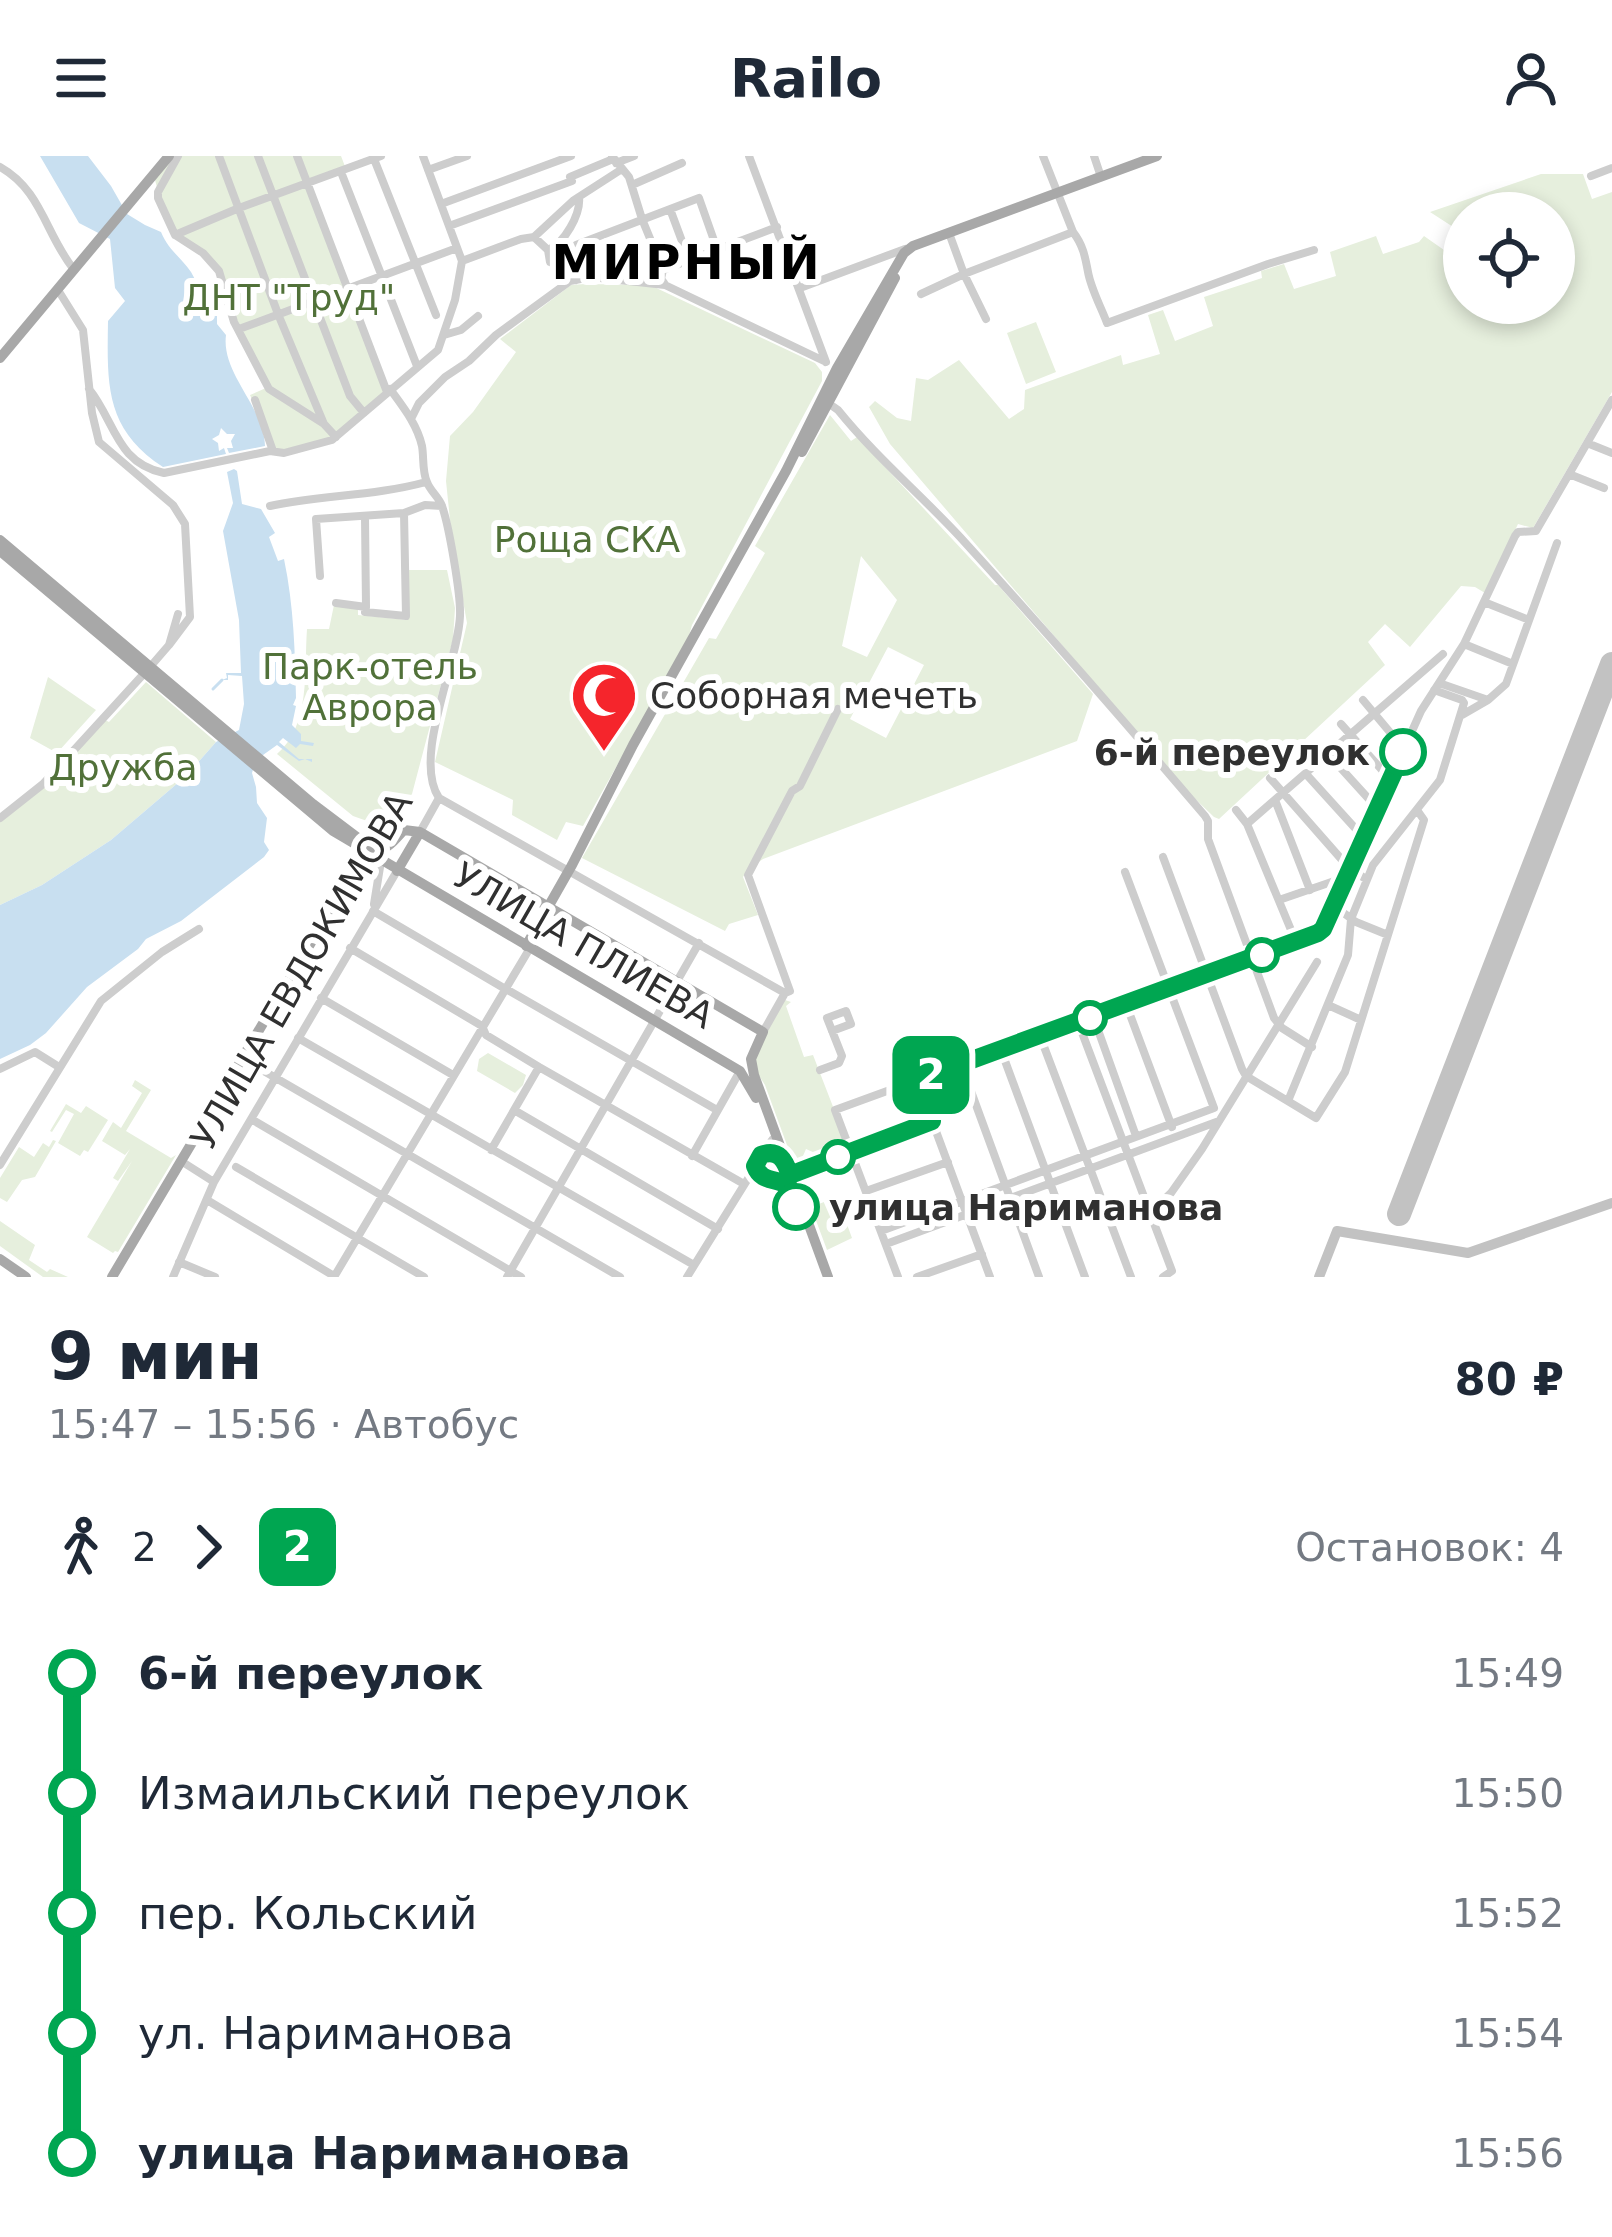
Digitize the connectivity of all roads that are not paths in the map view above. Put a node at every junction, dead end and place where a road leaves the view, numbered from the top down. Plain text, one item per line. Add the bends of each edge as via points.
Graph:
1 (170, 156) edge
2 (219, 156) edge
3 (258, 156) edge
4 (297, 156) edge
5 (340, 156) edge
6 (423, 156) edge
7 (467, 156) edge
8 (634, 156) edge
9 (749, 156) edge
10 (1043, 156) edge
11 (1094, 156) edge
12 (378, 157) edge
13 (565, 157) edge
14 (1152, 157) edge
15 (615, 162) edge
16 (682, 163) dead end
17 (0, 167) edge
18 (1612, 168) edge
19 (428, 170) junction
20 (343, 171) junction
21 (1592, 176) dead end
22 (1101, 177) junction
23 (571, 179) junction
24 (308, 184) junction
25 (632, 185) junction
26 (1058, 193) junction
27 (274, 197) junction
28 (579, 197) junction
29 (440, 204) junction
30 (239, 208) junction
31 (670, 209) junction
32 (642, 219) junction
33 (449, 226) junction
34 (777, 227) junction
35 (1072, 232) junction
36 (949, 233) junction
37 (175, 235) junction
38 (534, 237) junction
39 (934, 239) junction
40 (576, 244) dead end
41 (457, 248) junction
42 (717, 249) junction
43 (548, 250) junction
44 (1314, 250) dead end
45 (86, 253) junction
46 (461, 260) junction
47 (689, 260) junction
48 (892, 263) junction
49 (415, 264) junction
50 (72, 267) junction
51 (663, 270) junction
52 (964, 274) junction
53 (382, 277) junction
54 (576, 280) junction
55 (664, 285) junction
56 (800, 288) junction
57 (58, 290) junction
58 (346, 290) junction
59 (921, 294) dead end
60 (313, 302) junction
61 (278, 314) junction
62 (436, 315) dead end
63 (478, 316) dead end
64 (986, 319) dead end
65 (239, 329) junction
66 (444, 335) junction
67 (861, 336) junction
68 (0, 356) edge
69 (824, 361) junction
70 (417, 366) junction
71 (837, 368) junction
72 (89, 389) junction
73 (389, 390) junction
74 (255, 400) dead end
75 (1612, 400) edge
76 (824, 401) junction
77 (364, 412) junction
78 (1608, 417) edge
79 (411, 419) junction
80 (324, 424) junction
81 (335, 437) junction
82 (1587, 443) junction
83 (274, 451) junction
84 (1612, 453) edge
85 (1568, 474) junction
86 (426, 482) junction
87 (1604, 488) dead end
88 (270, 506) dead end
89 (442, 506) junction
90 (404, 512) junction
91 (365, 517) junction
92 (0, 540) edge
93 (1556, 543) dead end
94 (0, 551) edge
95 (320, 576) dead end
96 (336, 602) dead end
97 (1484, 602) junction
98 (365, 607) junction
99 (178, 614) dead end
100 (1529, 620) junction
101 (1464, 644) junction
102 (169, 645) junction
103 (1443, 654) dead end
104 (1514, 664) junction
105 (147, 670) junction
106 (1437, 686) junction
107 (1363, 700) dead end
108 (1488, 700) junction
109 (838, 709) dead end
110 (1461, 715) junction
111 (1373, 716) junction
112 (1341, 724) dead end
113 (1351, 735) junction
114 (1404, 749) junction
115 (1328, 754) junction
116 (1306, 774) junction
117 (1270, 778) dead end
118 (1390, 779) junction
119 (1279, 797) junction
120 (439, 798) junction
121 (1377, 808) junction
122 (1236, 810) dead end
123 (1417, 810) junction
124 (0, 818) edge
125 (1246, 824) junction
126 (420, 832) junction
127 (1364, 838) junction
128 (393, 845) junction
129 (367, 847) junction
130 (1163, 857) dead end
131 (381, 861) junction
132 (396, 870) junction
133 (570, 872) junction
134 (1125, 872) dead end
135 (1348, 873) junction
136 (1366, 879) junction
137 (1310, 890) junction
138 (1279, 900) junction
139 (1334, 906) junction
140 (551, 908) junction
141 (373, 911) junction
142 (1351, 919) junction
143 (199, 929) dead end
144 (1388, 935) junction
145 (1296, 942) junction
146 (699, 943) junction
147 (528, 947) junction
148 (350, 948) junction
149 (1253, 958) junction
150 (1317, 962) dead end
151 (1207, 975) junction
152 (677, 981) junction
153 (504, 988) junction
154 (1168, 989) junction
155 (785, 993) junction
156 (321, 998) junction
157 (1126, 1004) junction
158 (1328, 1005) junction
159 (1093, 1016) junction
160 (1361, 1020) junction
161 (654, 1022) junction
162 (1078, 1022) junction
163 (1278, 1024) junction
164 (482, 1026) junction
165 (832, 1031) dead end
166 (763, 1032) junction
167 (1040, 1036) junction
168 (298, 1037) junction
169 (1312, 1047) junction
170 (1001, 1050) junction
171 (243, 1059) junction
172 (632, 1061) junction
173 (961, 1064) junction
174 (59, 1067) junction
175 (539, 1067) junction
176 (0, 1069) edge
177 (820, 1070) dead end
178 (740, 1071) junction
179 (453, 1075) junction
180 (1246, 1076) junction
181 (275, 1078) junction
182 (917, 1080) junction
183 (1288, 1101) junction
184 (606, 1106) junction
185 (514, 1110) junction
186 (718, 1110) junction
187 (1219, 1114) junction
188 (430, 1115) junction
189 (251, 1119) junction
190 (932, 1121) junction
191 (1171, 1124) junction
192 (1136, 1136) junction
193 (1176, 1137) junction
194 (772, 1140) junction
195 (1123, 1142) junction
196 (580, 1149) junction
197 (491, 1150) junction
198 (851, 1152) junction
199 (231, 1154) junction
200 (407, 1154) junction
201 (1129, 1154) junction
202 (761, 1155) junction
203 (692, 1156) junction
204 (1085, 1156) junction
205 (181, 1161) junction
206 (948, 1162) junction
207 (0, 1165) edge
208 (755, 1166) junction
209 (236, 1167) junction
210 (1090, 1168) junction
211 (221, 1170) junction
212 (1046, 1170) junction
213 (784, 1171) junction
214 (763, 1178) junction
215 (214, 1182) junction
216 (1050, 1183) junction
217 (744, 1184) junction
218 (1005, 1184) junction
219 (558, 1188) junction
220 (866, 1191) junction
221 (382, 1198) junction
222 (1010, 1198) junction
223 (206, 1200) junction
224 (962, 1200) junction
225 (1151, 1212) junction
226 (967, 1214) junction
227 (535, 1228) junction
228 (718, 1229) junction
229 (881, 1231) junction
230 (358, 1238) junction
231 (886, 1244) junction
232 (982, 1254) junction
233 (0, 1259) edge
234 (179, 1262) junction
235 (694, 1265) junction
236 (509, 1274) edge
237 (1167, 1275) edge
238 (26, 1277) edge
239 (112, 1277) edge
240 (173, 1277) edge
241 (215, 1277) edge
242 (335, 1277) edge
243 (424, 1277) edge
244 (521, 1277) edge
245 (620, 1277) edge
246 (687, 1277) edge
247 (825, 1277) edge
248 (898, 1277) edge
249 (917, 1277) edge
250 (990, 1277) edge
251 (1039, 1277) edge
252 (1085, 1277) edge
253 (1131, 1277) edge

1 - 37 street via 158,192
1 - 45 main road
2 - 30 street
3 - 27 street
4 - 24 street, УЛИЦА ЕВДОКИМОВА
5 - 20 street
6 - 19 street
7 - 19 street
8 - 15 street
9 - 34 street
10 - 26 street
11 - 22 street
12 - 20 street
12 - 49 street
13 - 23 street
13 - 29 street
14 - 22 main road
15 - 23 street
15 - 25 street
15 - 28 street
16 - 25 street
17 - 50 street via 30,191
18 - 21 street
19 - 29 street
20 - 24 street
20 - 53 street
22 - 26 main road
23 - 28 street
23 - 33 street
24 - 27 street
24 - 58 street, УЛИЦА ЕВДОКИМОВА
25 - 32 street
26 - 35 street
26 - 36 main road
27 - 30 street
27 - 60 street
28 - 38 street
28 - 43 street via 576,216
29 - 33 street
30 - 37 street
30 - 61 street
31 - 32 street
31 - 42 street via 699,198
31 - 47 street
32 - 40 street
32 - 51 street
33 - 41 street
34 - 42 street
34 - 56 street
35 - 44 street via 1107,323
35 - 52 street
36 - 39 main road
36 - 52 street
37 - 65 street via 213,262
38 - 43 street
38 - 46 street
39 - 48 main road
39 - 67 main road via 908,256
41 - 46 street
41 - 49 street
42 - 47 street
43 - 54 street via 550,262 570,267
45 - 50 main road
45 - 57 main road
46 - 66 street
47 - 51 street
48 - 56 street
48 - 67 main road
49 - 53 street
49 - 62 street
50 - 68 main road
51 - 55 street
52 - 59 street
52 - 64 street
53 - 58 street
53 - 70 street
54 - 55 street
54 - 79 street via 446,377
55 - 69 street
56 - 69 street
57 - 68 main road
57 - 72 street via 83,330
58 - 60 street
58 - 73 street, УЛИЦА ЕВДОКИМОВА
60 - 61 street
60 - 77 street
61 - 65 street
61 - 80 street
63 - 66 street
65 - 80 street via 269,389
66 - 70 street
67 - 71 main road
67 - 76 main road
69 - 71 street
70 - 73 street
71 - 76 main road
72 - 83 street via 116,441 148,469 164,473
72 - 102 street via 99,442 185,524 190,617
73 - 77 street
73 - 79 street, УЛИЦА ЕВДОКИМОВА
74 - 83 street
75 - 78 street
76 - 133 main road
76 - 149 street via 999,580 1205,816
77 - 81 street
78 - 82 street
79 - 86 street, УЛИЦА ЕВДОКИМОВА
80 - 81 street
81 - 83 street
82 - 84 street
82 - 85 street
85 - 87 street
85 - 97 street via 1536,531 1515,536
86 - 88 street
86 - 89 street, УЛИЦА ЕВДОКИМОВА
89 - 90 street
89 - 120 street, УЛИЦА ЕВДОКИМОВА via 460,614 431,750
90 - 91 street
90 - 98 street via 406,616
91 - 95 street via 316,519
91 - 98 street
92 - 105 main road
93 - 100 street
94 - 105 main road
96 - 98 street
97 - 100 street
97 - 101 street
99 - 102 street
100 - 104 street
101 - 104 street
101 - 106 street
102 - 105 street
103 - 111 street
104 - 108 street
105 - 124 street via 44,784
105 - 129 main road, УЛИЦА ПЛИЕВА
106 - 108 street
106 - 110 street via 1462,700
106 - 114 street
107 - 111 street
108 - 110 street
109 - 155 street via 748,874
110 - 123 street via 1440,780
111 - 113 street
111 - 114 street
112 - 113 street
113 - 115 street
113 - 118 street
114 - 118 street
115 - 116 street
115 - 121 street
116 - 119 street
116 - 127 street
117 - 119 street
118 - 121 street
119 - 125 street
119 - 135 street
119 - 137 street
120 - 126 street, УЛИЦА ЕВДОКИМОВА
120 - 133 street
121 - 127 street
122 - 125 street
123 - 136 street
123 - 144 street via 1424,820
125 - 138 street
126 - 128 main road via 404,830
126 - 132 main road, УЛИЦА ЕВДОКИМОВА
126 - 140 main road
127 - 135 street
128 - 129 main road
128 - 132 main road
129 - 131 main road, УЛИЦА ПЛИЕВА
129 - 171 main road, УЛИЦА ЕВДОКИМОВА
130 - 151 street
131 - 132 main road, УЛИЦА ПЛИЕВА
131 - 141 street
132 - 141 street, УЛИЦА ЕВДОКИМОВА
132 - 147 main road, УЛИЦА ПЛИЕВА
133 - 140 main road
133 - 146 street
134 - 154 street
135 - 136 street
135 - 137 street
135 - 139 street
136 - 142 street
137 - 138 street
138 - 145 street
139 - 142 street
139 - 145 street via 1323,929
140 - 147 main road
140 - 152 main road
141 - 148 street, УЛИЦА ЕВДОКИМОВА
141 - 153 street
142 - 144 street
142 - 158 street via 1348,955
143 - 174 street via 100,1001
144 - 160 street
145 - 149 street
146 - 152 street
146 - 155 street
147 - 153 street
147 - 161 main road, УЛИЦА ПЛИЕВА
148 - 156 street, УЛИЦА ЕВДОКИМОВА
148 - 164 street
149 - 151 street
149 - 163 street
150 - 163 street
151 - 154 street
151 - 180 street
152 - 161 street
152 - 166 main road
153 - 164 street
153 - 172 street
154 - 157 street
154 - 187 street
155 - 166 street
156 - 168 street, УЛИЦА ЕВДОКИМОВА
156 - 179 street
157 - 159 street
157 - 191 street
158 - 160 street
158 - 169 street
159 - 162 street
159 - 192 street
160 - 183 street via 1342,1077 1316,1118
161 - 172 street
161 - 178 main road, УЛИЦА ПЛИЕВА
162 - 167 street
162 - 195 street
163 - 169 street
163 - 180 street
164 - 175 street
164 - 179 street
165 - 177 street via 842,1056
166 - 213 main road via 751,1059
167 - 170 street
167 - 204 street
168 - 181 street, УЛИЦА ЕВДОКИМОВА
168 - 188 street
169 - 183 street
170 - 173 street
170 - 212 street
171 - 181 street
171 - 205 main road, УЛИЦА ЕВДОКИМОВА
172 - 184 street
172 - 186 street
173 - 182 street
173 - 218 street
174 - 176 street via 35,1052
174 - 207 street
175 - 184 street
175 - 185 street
178 - 186 street
178 - 194 main road
179 - 188 street
180 - 183 street
180 - 187 street
181 - 189 street, УЛИЦА ЕВДОКИМОВА
181 - 200 street
182 - 190 street
182 - 198 street via 835,1110
184 - 196 street
184 - 203 street
185 - 196 street
185 - 197 street
186 - 203 street
187 - 191 street
187 - 193 street
187 - 225 street
188 - 197 street
188 - 200 street
189 - 199 street, УЛИЦА ЕВДОКИМОВА
189 - 221 street
190 - 198 street
190 - 206 street
191 - 192 street
191 - 193 street
192 - 195 street
193 - 201 street
194 - 202 street
194 - 213 main road
195 - 201 street
195 - 204 street
196 - 219 street
196 - 228 street
197 - 219 street
198 - 213 street
198 - 220 street
199 - 209 street
199 - 211 street, УЛИЦА ЕВДОКИМОВА
200 - 221 street
200 - 227 street
201 - 210 street
201 - 225 street
202 - 208 street
202 - 213 street via 770,1152
203 - 217 street
204 - 210 street
204 - 212 street
205 - 215 street, УЛИЦА ЕВДОКИМОВА
205 - 239 main road, УЛИЦА ЕВДОКИМОВА
206 - 220 street
206 - 224 street
208 - 214 street
208 - 217 street
209 - 211 street
209 - 230 street
210 - 216 street
210 - 253 street
211 - 215 street, УЛИЦА ЕВДОКИМОВА
212 - 216 street
212 - 218 street
213 - 214 street
213 - 247 main road
214 - 217 street
215 - 223 street, УЛИЦА ЕВДОКИМОВА
216 - 222 street
216 - 252 street
217 - 228 street
218 - 222 street
218 - 224 street
219 - 227 street
219 - 235 street
220 - 229 street
221 - 230 street
221 - 236 street
222 - 226 street
222 - 251 street
223 - 234 street, УЛИЦА ЕВДОКИМОВА
223 - 242 street
224 - 226 street
224 - 229 street
225 - 237 street
226 - 231 street
226 - 232 street
227 - 236 street
227 - 245 street
228 - 235 street
229 - 231 street
230 - 242 street
230 - 243 street
231 - 248 street
232 - 249 street
232 - 250 street
233 - 238 main road
234 - 240 street, УЛИЦА ЕВДОКИМОВА
234 - 241 street
235 - 246 street
236 - 244 street

